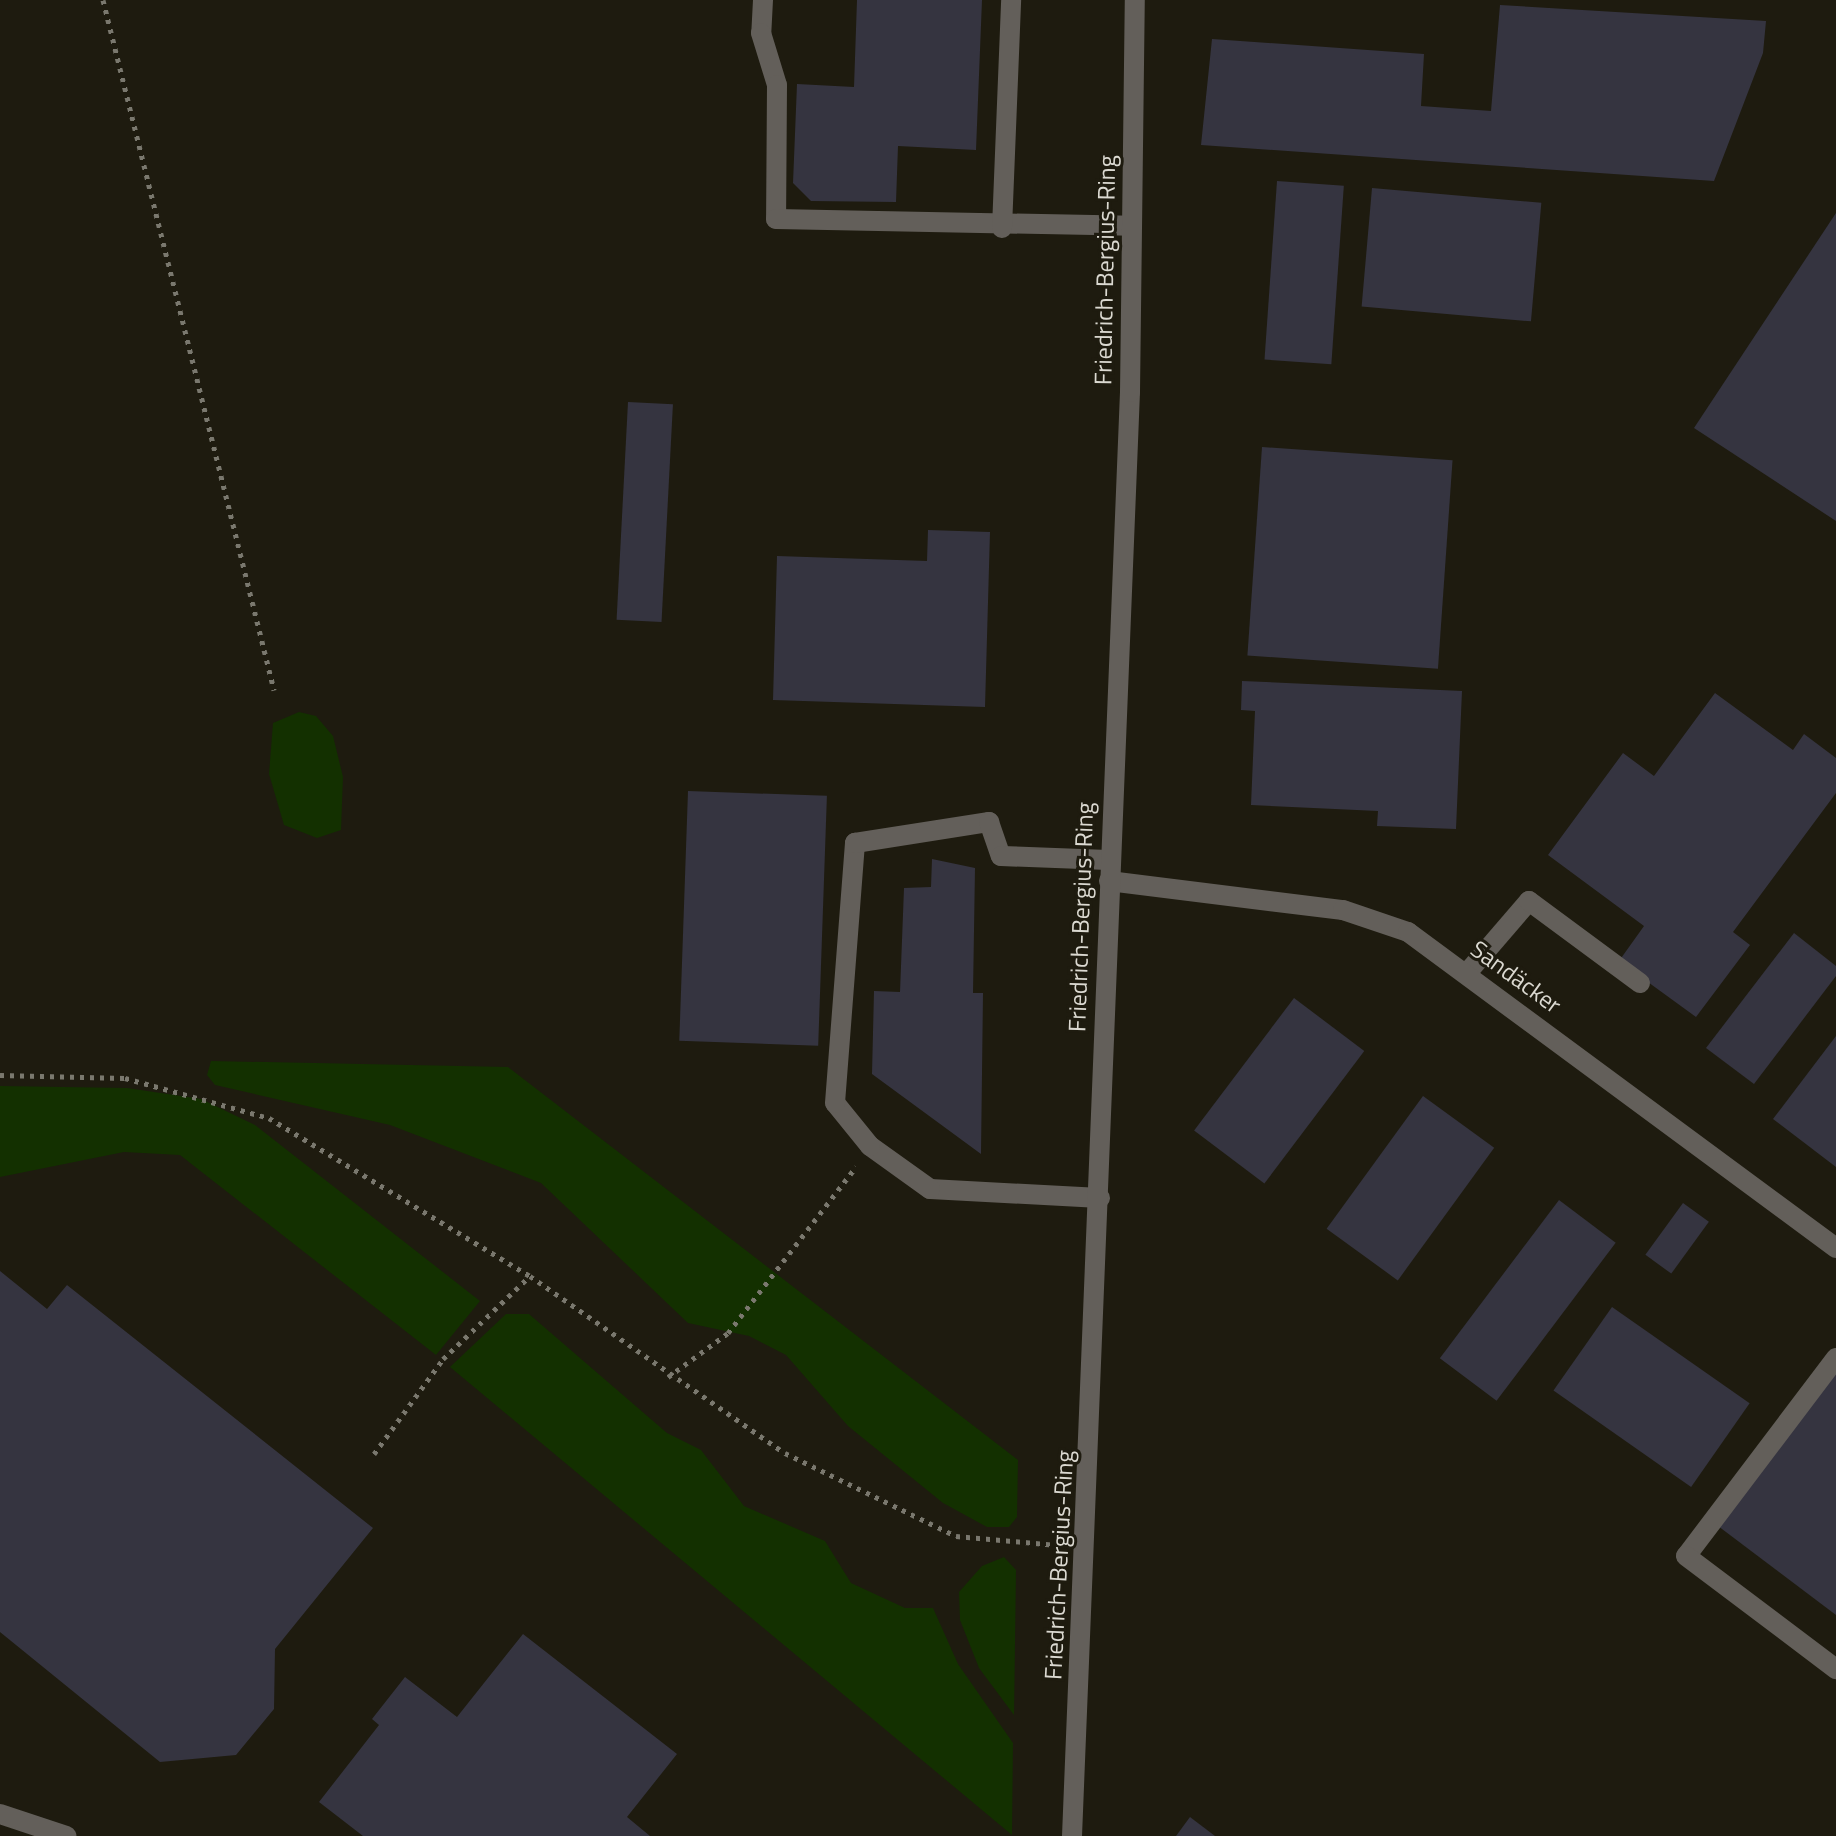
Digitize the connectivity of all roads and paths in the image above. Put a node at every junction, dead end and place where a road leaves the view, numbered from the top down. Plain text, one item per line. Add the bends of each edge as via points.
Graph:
1 (103, 0) edge
2 (763, 0) edge
3 (1011, 0) edge
4 (1135, 0) edge
5 (1132, 226) junction
6 (1002, 228) junction
7 (274, 690) dead end
8 (1108, 870) junction
9 (1467, 973) junction
10 (1640, 983) dead end
11 (0, 1075) edge
12 (870, 1146) junction
13 (1100, 1198) junction
14 (1836, 1248) edge
15 (530, 1276) junction
16 (1836, 1358) edge
17 (668, 1377) junction
18 (374, 1454) dead end
19 (1086, 1548) junction
20 (1836, 1669) edge
21 (0, 1814) edge
22 (66, 1836) edge
23 (1072, 1836) edge

1 - 7 path
2 - 6 street via 761,33 777,85 776,219
3 - 6 street
4 - 5 street, Friedrich-Bergius-Ring
5 - 6 street
5 - 8 street, Friedrich-Bergius-Ring
8 - 9 street, Sandäcker via 1343,910 1408,932
8 - 12 street, Sandäcker via 1001,856 989,822 855,843 835,1103
8 - 13 street, Friedrich-Bergius-Ring
9 - 10 street via 1529,901
9 - 14 street, Sandäcker
11 - 15 path via 125,1078 269,1118
12 - 13 street via 930,1189
12 - 17 path via 728,1333
13 - 19 street, Friedrich-Bergius-Ring
15 - 17 path
15 - 18 path via 443,1359
16 - 20 street via 1686,1556
17 - 19 path via 785,1453 956,1536
19 - 23 street, Friedrich-Bergius-Ring
21 - 22 street

